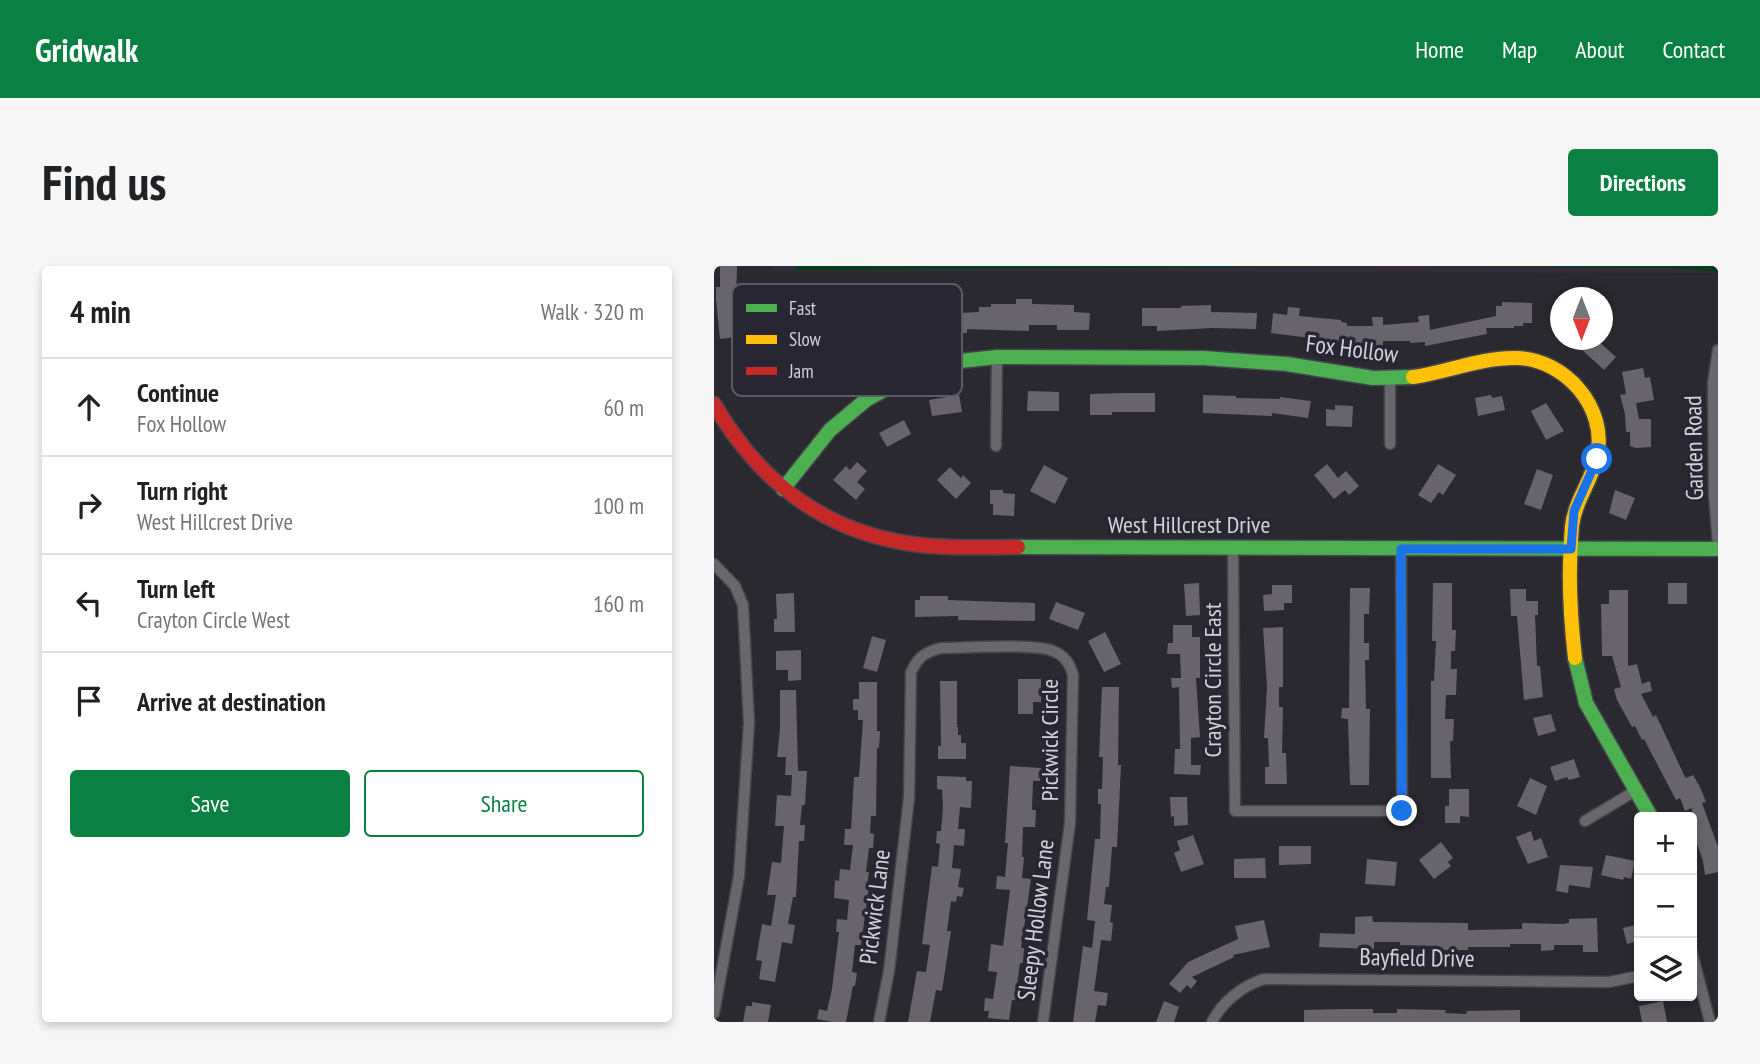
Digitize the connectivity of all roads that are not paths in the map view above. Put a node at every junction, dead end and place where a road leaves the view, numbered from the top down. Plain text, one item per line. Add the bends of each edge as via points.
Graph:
1 (1718, 350) edge
2 (998, 356) junction
3 (962, 359) edge
4 (1390, 379) junction
5 (871, 396) edge
6 (714, 404) edge
7 (1390, 444) dead end
8 (996, 446) dead end
9 (783, 489) junction
10 (1718, 547) edge
11 (1233, 548) junction
12 (1401, 549) junction
13 (1571, 549) junction
14 (714, 564) edge
15 (1635, 791) junction
16 (909, 798) joint
17 (1648, 812) edge
18 (1585, 821) dead end
19 (1070, 823) joint
20 (1634, 977) edge
21 (1697, 979) edge
22 (714, 1013) edge
23 (879, 1022) edge
24 (1044, 1022) edge
25 (1212, 1022) edge
26 (1710, 1022) edge

1 - 10 street, Garden Road via 1713,383
2 - 3 street, Fox Hollow
2 - 4 street, Fox Hollow via 1229,359
2 - 8 street
4 - 7 street
4 - 13 street, Fox Hollow via 1515,357 1549,365 1570,378 1590,405 1599,444 1593,472 1574,511
5 - 9 street, Fox Hollow via 829,432
6 - 9 street, West Hillcrest Drive via 757,466
9 - 11 street, West Hillcrest Drive via 859,531 906,543
10 - 13 street, West Hillcrest Drive
11 - 12 street, West Hillcrest Drive
11 - 12 street, Crayton Circle East via 1235,811 1402,811
12 - 13 street, West Hillcrest Drive
13 - 15 street, Fox Hollow via 1572,639 1579,683
14 - 22 street via 735,586 743,605 749,723 739,876
15 - 17 street, Fox Hollow
15 - 18 street
16 - 19 street, Pickwick Circle via 911,672 916,661 941,648 1045,648 1063,657 1073,675
16 - 23 street, Pickwick Lane
19 - 24 street, Sleepy Hollow Lane
20 - 25 street, Bayfield Drive via 1609,982 1264,979 1241,989
21 - 26 street

